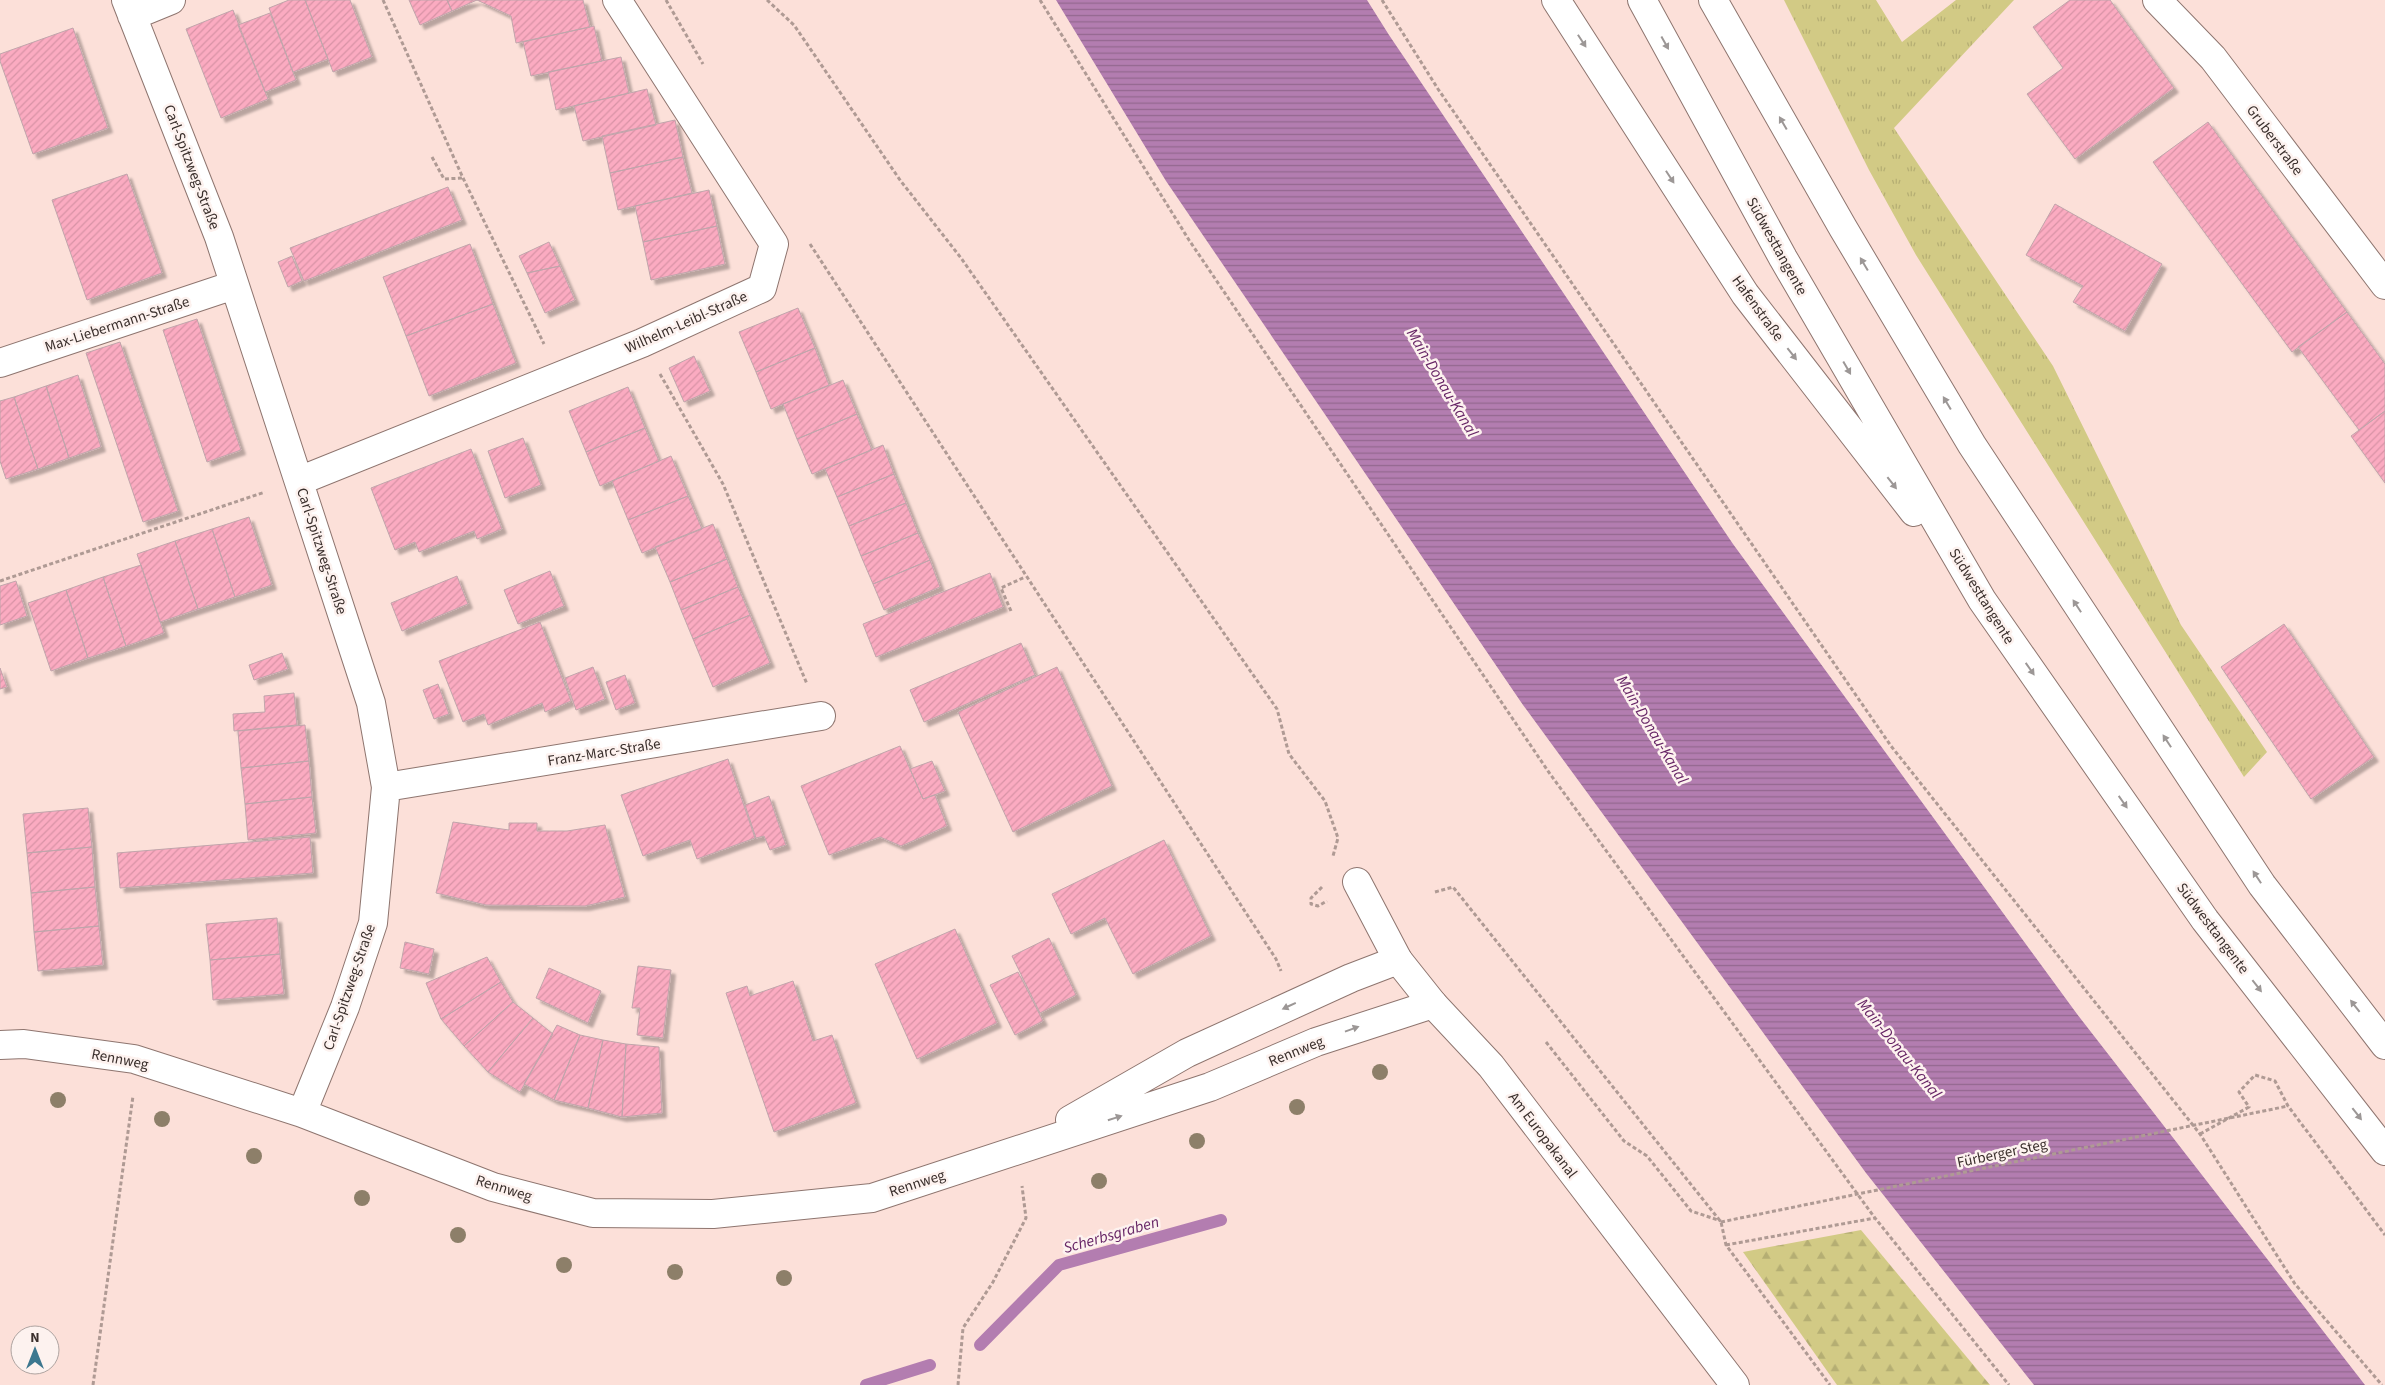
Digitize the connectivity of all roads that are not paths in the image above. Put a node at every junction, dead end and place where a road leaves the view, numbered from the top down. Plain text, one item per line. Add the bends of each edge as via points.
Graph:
1 (171, 0) edge
2 (617, 0) edge
3 (1556, 0) edge
4 (1642, 0) edge
5 (1713, 0) edge
6 (2157, 0) edge
7 (129, 8) edge
8 (234, 285) junction
9 (2385, 285) edge
10 (0, 363) edge
11 (299, 481) junction
12 (1982, 600) junction
13 (821, 716) road end
14 (386, 787) junction
15 (1357, 882) dead end
16 (1398, 960) junction
17 (1433, 1004) junction
18 (0, 1045) edge
19 (2385, 1045) edge
20 (302, 1113) junction
21 (1018, 1149) junction
22 (2385, 1151) edge
23 (1735, 1385) edge

1 - 7 main road
2 - 11 main road, Wilhelm-Leibl-Straße via 774,244 762,288 642,343
3 -> 12 main road, Hafenstraße via 1745,294
4 -> 12 main road, Südwesttangente via 1783,258
19 -> 5 main road via 2262,885 1972,445
6 - 9 main road, Gruberstraße via 2212,58
7 - 8 main road, Carl-Spitzweg-Straße via 219,237
8 - 10 main road, Max-Liebermann-Straße
8 - 11 main road, Carl-Spitzweg-Straße
11 - 14 main road, Carl-Spitzweg-Straße via 371,703
12 -> 22 main road, Südwesttangente via 2205,920
13 - 14 main road, Franz-Marc-Straße
14 - 20 main road, Carl-Spitzweg-Straße via 373,923 345,1007
15 - 16 main road, Am Europakanal
16 - 17 main road, Am Europakanal
16 -> 21 main road, Rennweg via 1187,1053
21 -> 17 main road, Rennweg via 1210,1087 1316,1042
17 - 23 main road, Am Europakanal via 1491,1066
18 - 20 main road, Rennweg via 24,1044 134,1059
20 - 21 main road, Rennweg via 493,1187 593,1213 713,1214 872,1198

